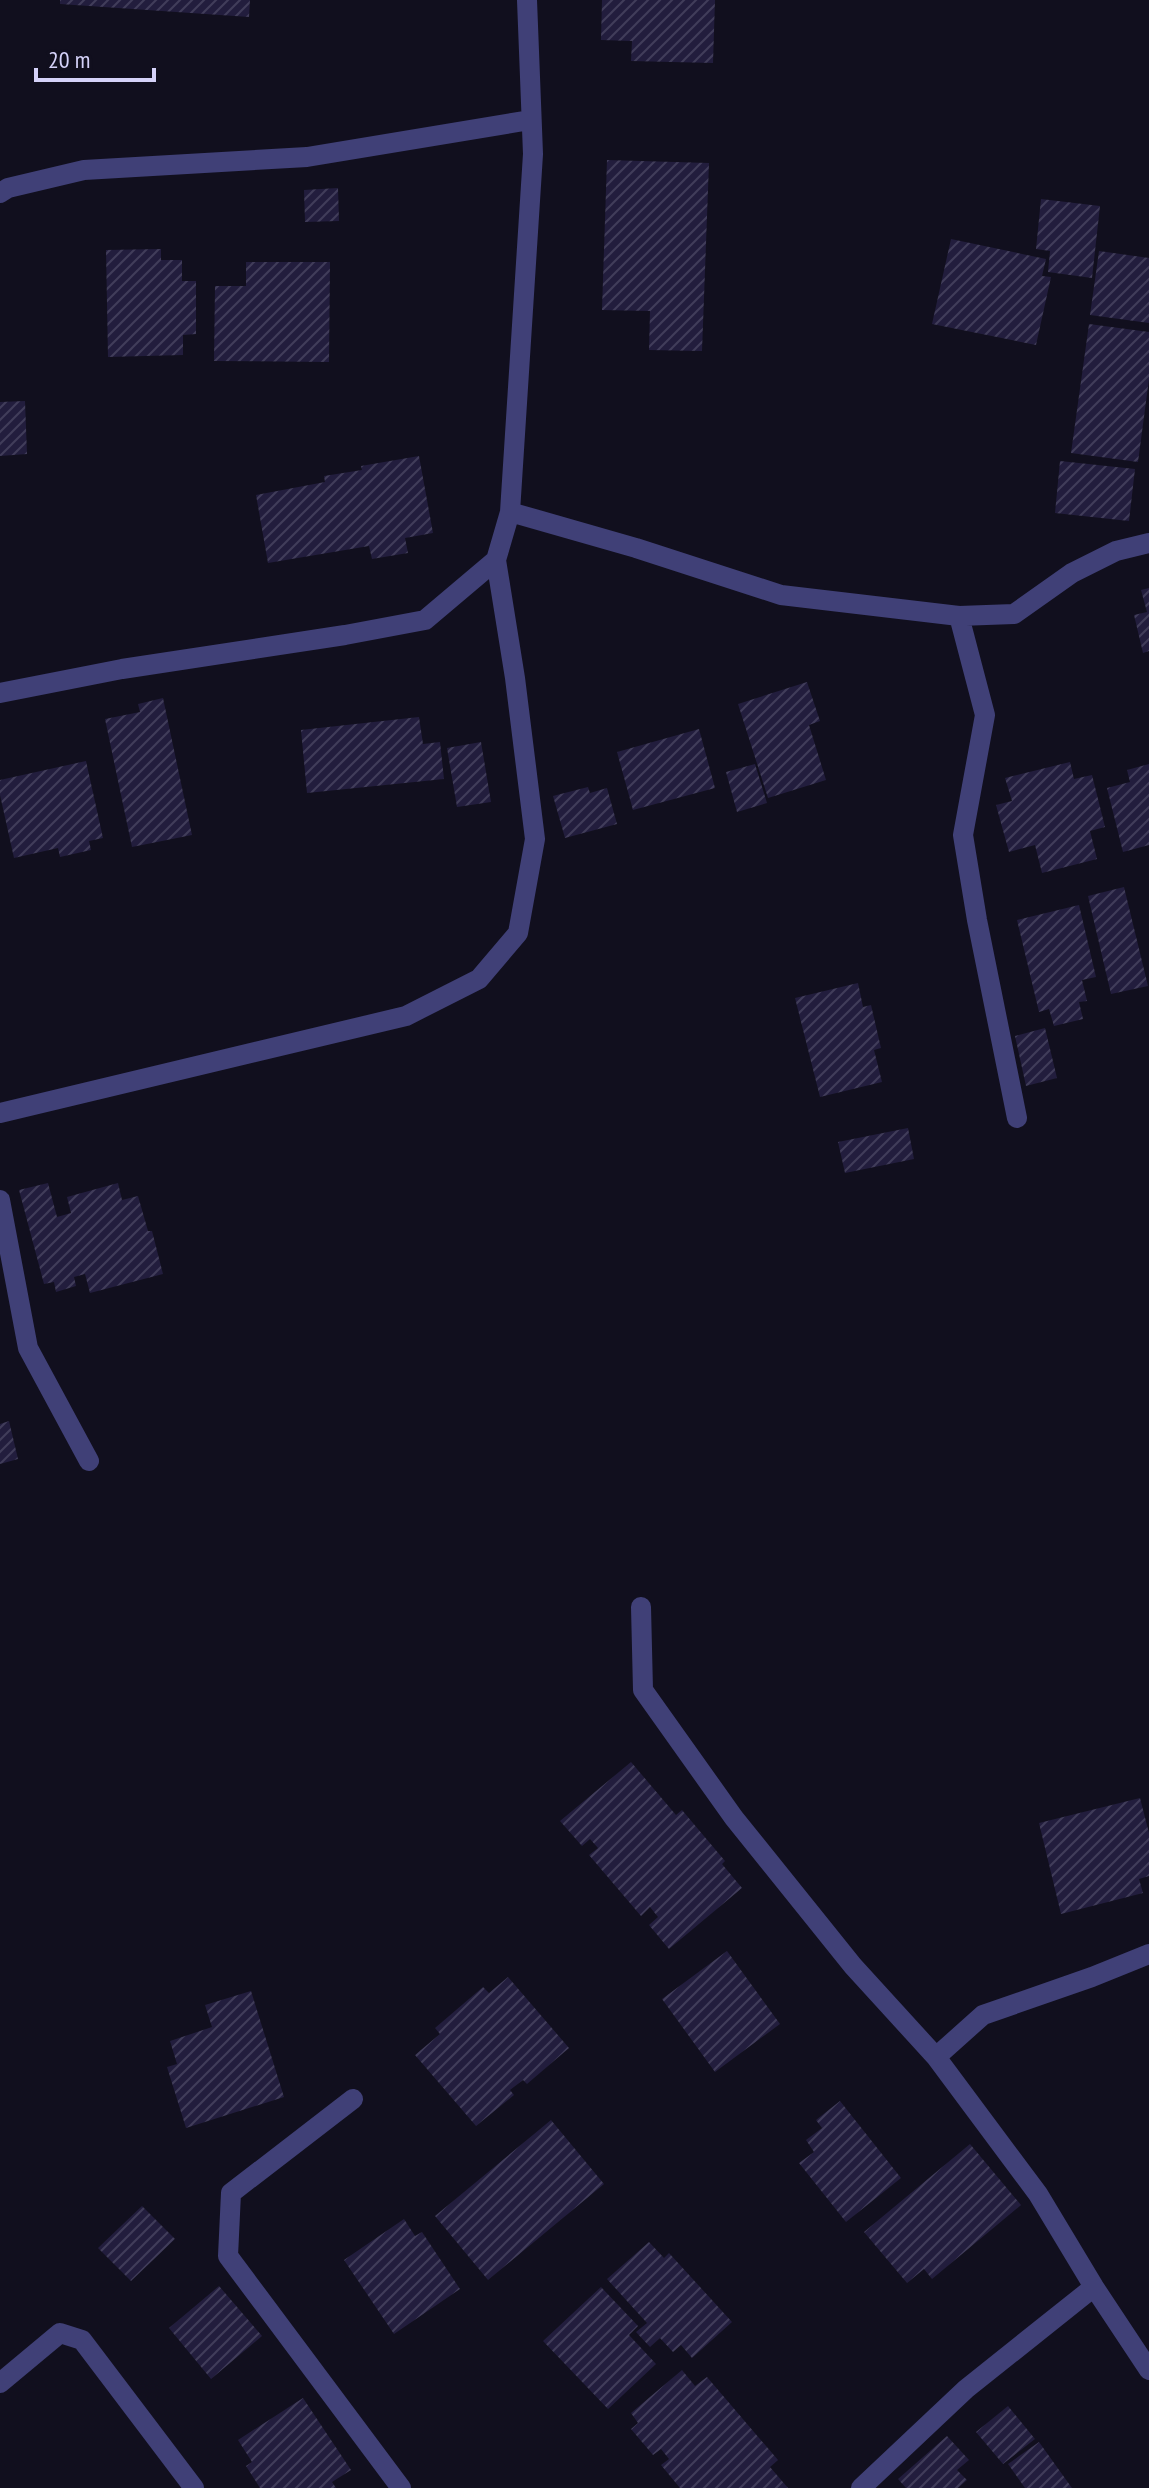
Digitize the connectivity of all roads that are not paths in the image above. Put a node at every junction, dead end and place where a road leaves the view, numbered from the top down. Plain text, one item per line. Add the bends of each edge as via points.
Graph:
1 (527, 0) edge
2 (530, 120) junction
3 (0, 193) edge
4 (510, 512) junction
5 (1149, 543) edge
6 (496, 560) junction
7 (959, 616) junction
8 (0, 693) edge
9 (0, 1113) edge
10 (1017, 1118) dead end
11 (0, 1200) edge
12 (89, 1461) dead end
13 (641, 1607) dead end
14 (1149, 1954) edge
15 (936, 2057) junction
16 (353, 2099) dead end
17 (1094, 2287) junction
18 (1149, 2370) edge
19 (0, 2383) edge
20 (194, 2488) edge
21 (401, 2488) edge
22 (861, 2488) edge

1 - 2 street
2 - 3 street via 307,157 84,170
2 - 4 street via 533,154
4 - 6 street
4 - 7 street via 781,595
5 - 7 street via 1116,551 1072,573 1014,614
6 - 8 street via 425,620
6 - 9 street via 535,839 518,933 479,979 406,1016
7 - 10 street via 985,715 963,835
11 - 12 street via 28,1348
13 - 15 street via 643,1690 734,1818 853,1966
14 - 15 street via 983,2015
15 - 17 street via 1038,2194
16 - 21 street via 231,2193 228,2256
17 - 18 street
17 - 22 street via 966,2389
19 - 20 street via 60,2333 82,2340

